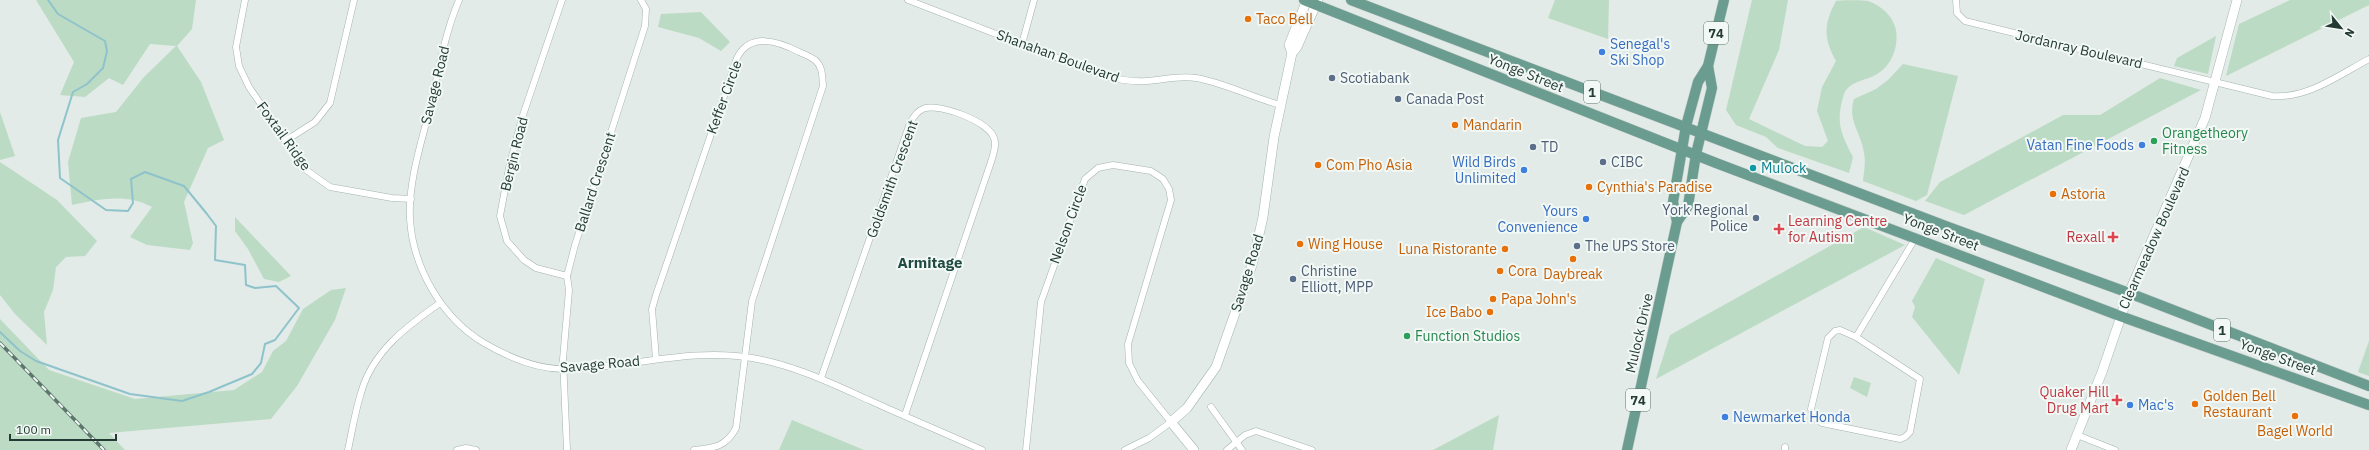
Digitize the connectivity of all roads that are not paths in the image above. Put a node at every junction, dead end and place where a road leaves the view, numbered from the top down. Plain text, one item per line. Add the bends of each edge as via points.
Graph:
1 (245, 0) edge
2 (354, 0) edge
3 (459, 0) edge
4 (562, 0) edge
5 (641, 0) edge
6 (908, 0) edge
7 (1034, 0) edge
8 (1306, 0) edge
9 (1351, 0) edge
10 (1724, 0) edge
11 (1956, 0) edge
12 (2237, 0) edge
13 (1317, 2) edge
14 (1022, 44) junction
15 (1292, 53) junction
16 (2369, 59) edge
17 (1708, 66) junction
18 (2216, 82) junction
19 (1281, 105) junction
20 (1686, 126) junction
21 (1702, 132) junction
22 (285, 141) junction
23 (1683, 149) junction
24 (1696, 154) junction
25 (411, 199) junction
26 (1677, 222) junction
27 (1916, 237) junction
28 (567, 276) junction
29 (2129, 293) junction
30 (440, 303) junction
31 (2120, 316) junction
32 (1856, 337) junction
33 (744, 356) junction
34 (656, 359) junction
35 (564, 369) junction
36 (820, 378) junction
37 (2369, 386) edge
38 (2369, 405) edge
39 (1211, 407) dead end
40 (905, 415) junction
41 (1171, 422) junction
42 (2077, 435) junction
43 (1237, 443) junction
44 (348, 450) edge
45 (457, 450) edge
46 (476, 450) edge
47 (567, 450) edge
48 (694, 450) edge
49 (982, 450) edge
50 (1026, 450) edge
51 (1125, 450) edge
52 (1194, 450) edge
53 (1227, 450) edge
54 (1242, 450) edge
55 (1312, 450) edge
56 (1627, 450) edge
57 (2071, 450) edge
58 (2115, 450) edge

1 - 22 street, Foxtail Ridge via 236,47 239,66 249,87
2 - 22 street via 330,103 315,122
3 - 25 street, Savage Road via 422,137
4 - 28 street, Bergin Road via 522,118 500,216 507,241 524,260 536,268
5 - 28 street, Ballard Crescent via 646,9 646,26
6 - 14 street, Shanahan Boulevard
7 - 14 street
8 - 13 main road, Yonge Street / 1
8 - 15 street, Savage Road via 1289,45
9 - 20 main road, Yonge Street / 1
10 - 17 main road, Mulock Drive / 74
11 - 18 street, Jordanray Boulevard via 1957,13 1965,21
12 - 18 street, Clearmeadow Boulevard
13 - 15 street, Savage Road
13 - 23 main road, Yonge Street / 1
14 - 19 street, Shanahan Boulevard via 1090,71 1125,81 1147,81 1175,76 1195,78 1222,84
15 - 19 street, Savage Road
16 - 18 street, Jordanray Boulevard via 2295,96 2272,96
17 - 20 main road, Mulock Drive / 74 via 1698,82
17 - 21 main road, Mulock Drive / 74 via 1712,88
18 - 29 street, Clearmeadow Boulevard via 2191,154
19 - 41 street, Savage Road via 1259,239 1233,320 1216,367 1187,408
20 - 21 main road, Yonge Street / 1
20 - 23 main road, Mulock Drive / 74
21 - 24 main road, Mulock Drive / 74
21 - 29 main road, Yonge Street / 1 via 1948,227
22 - 25 street, Foxtail Ridge via 306,170 330,187
23 - 24 main road, Yonge Street / 1
23 - 26 main road, Mulock Drive / 74 via 1673,202
24 - 26 main road, Mulock Drive / 74 via 1688,206
24 - 27 main road, Yonge Street / 1
25 - 30 street, Savage Road via 412,236 429,285
26 - 56 main road, Mulock Drive / 74
27 - 31 main road, Yonge Street / 1
27 - 32 street
28 - 35 street, Ballard Crescent via 569,290
29 - 31 street, Clearmeadow Boulevard
29 - 37 main road, Yonge Street / 1
30 - 35 street, Savage Road via 459,324 491,347 536,366
30 - 44 street via 397,336 374,363 361,392
31 - 38 main road, Yonge Street / 1
31 - 42 street, Clearmeadow Boulevard via 2102,372
32 - 32 street via 1840,330 1828,338 1811,409 1814,417 1822,423 1900,439 1905,437 1910,432 1920,379
33 - 34 street, Savage Road via 712,355
33 - 34 street, Keffer Circle via 752,301 823,86 822,70 815,60 767,40 750,43 741,50 737,58 674,237 652,309
33 - 36 street, Savage Road
33 - 48 street, Keffer Circle via 736,428 730,440 720,445
34 - 35 street, Savage Road
35 - 47 street, Ballard Crescent
36 - 40 street, Savage Road
36 - 40 street, Goldsmith Crescent via 910,123 917,112 926,108 940,108 982,124 994,138 995,148
39 - 43 street
40 - 49 street, Savage Road
41 - 50 street, Nelson Circle via 1138,382 1129,363 1128,344 1132,324 1169,211 1169,189 1163,179 1150,171 1113,165 1099,167 1082,184 1041,302
41 - 51 street, Savage Road via 1149,438
41 - 52 street
42 - 57 street, Clearmeadow Boulevard
42 - 58 street
43 - 53 street
43 - 54 street
43 - 55 street via 1244,435 1256,431
45 - 46 street

